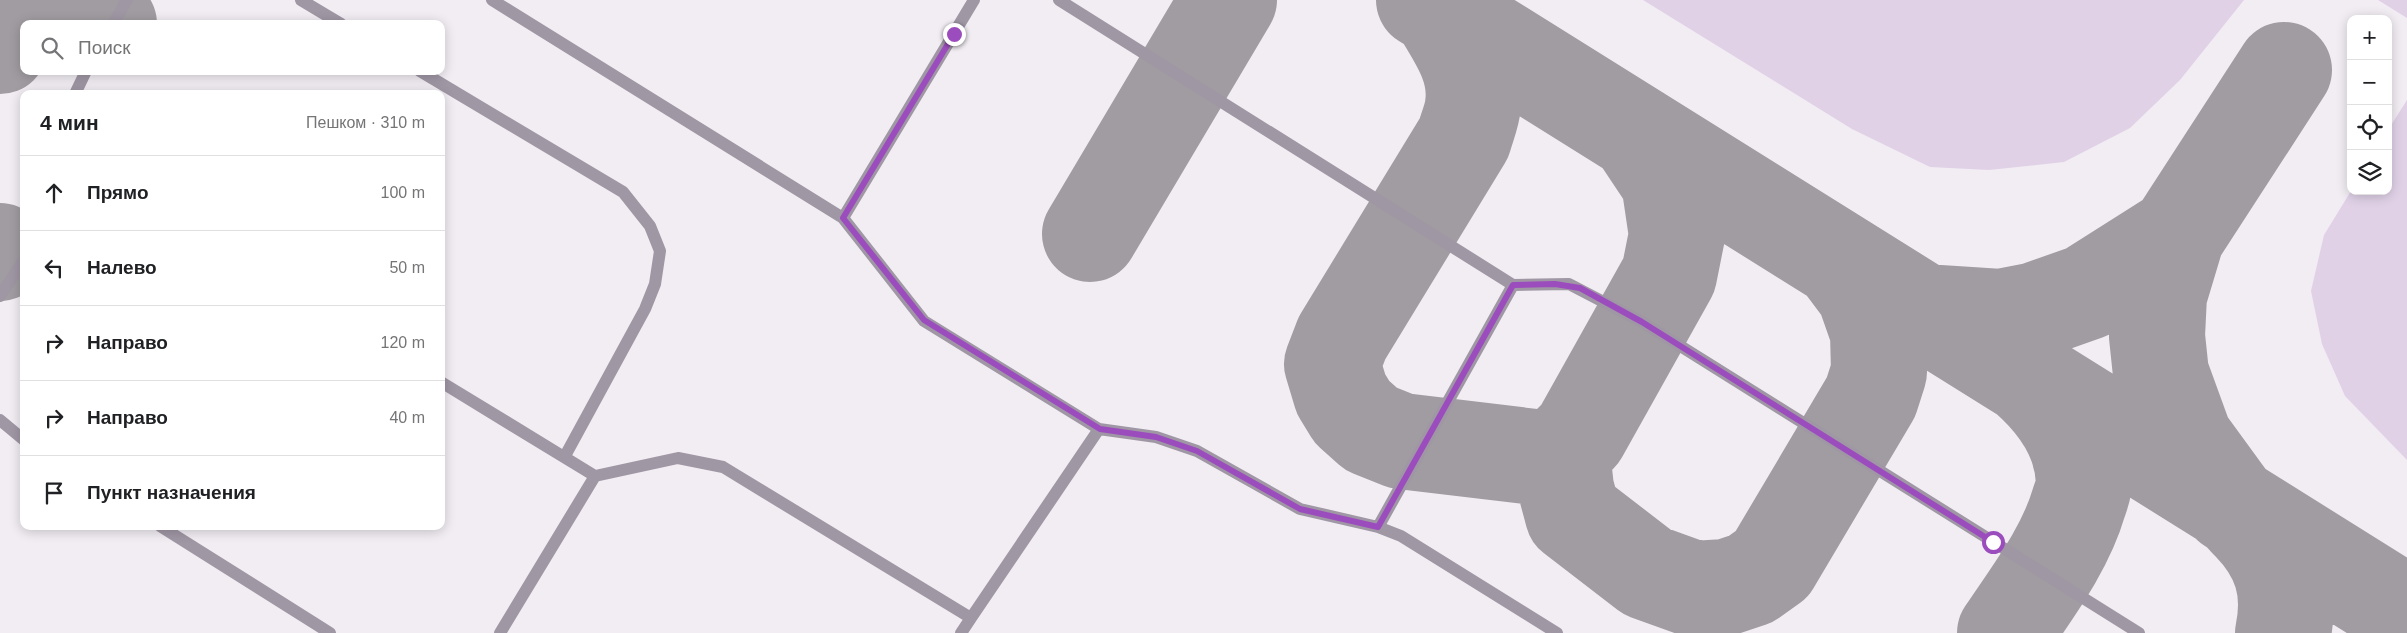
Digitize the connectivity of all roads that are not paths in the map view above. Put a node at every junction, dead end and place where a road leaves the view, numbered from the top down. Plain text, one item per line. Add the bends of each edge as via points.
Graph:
1 (127, 0) edge
2 (301, 0) edge
3 (492, 0) edge
4 (974, 0) edge
5 (1060, 0) edge
6 (115, 20) edge
7 (334, 20) edge
8 (84, 75) edge
9 (427, 75) edge
10 (77, 90) edge
11 (843, 218) junction
12 (20, 266) edge
13 (1513, 285) junction
14 (0, 296) edge
15 (445, 384) edge
16 (0, 420) edge
17 (1100, 429) junction
18 (20, 437) edge
19 (565, 456) junction
20 (595, 476) junction
21 (1378, 527) junction
22 (166, 530) edge
23 (971, 618) junction
24 (330, 633) edge
25 (500, 633) edge
26 (961, 633) edge
27 (1557, 633) edge
28 (2139, 633) edge

1 - 6 lane
2 - 7 lane
3 - 11 lane
4 - 11 lane
5 - 13 lane
8 - 10 lane
9 - 19 lane via 623,192 650,226 660,251 655,284 645,309
11 - 17 lane via 924,320
12 - 14 lane
13 - 21 lane
13 - 28 lane via 1569,284 1634,318
15 - 19 lane
16 - 18 lane
17 - 21 lane via 1156,437 1197,451 1300,509
17 - 23 lane
19 - 20 lane
20 - 23 lane via 678,458 723,467
20 - 25 lane
21 - 27 lane via 1402,536
22 - 24 lane
23 - 26 lane

